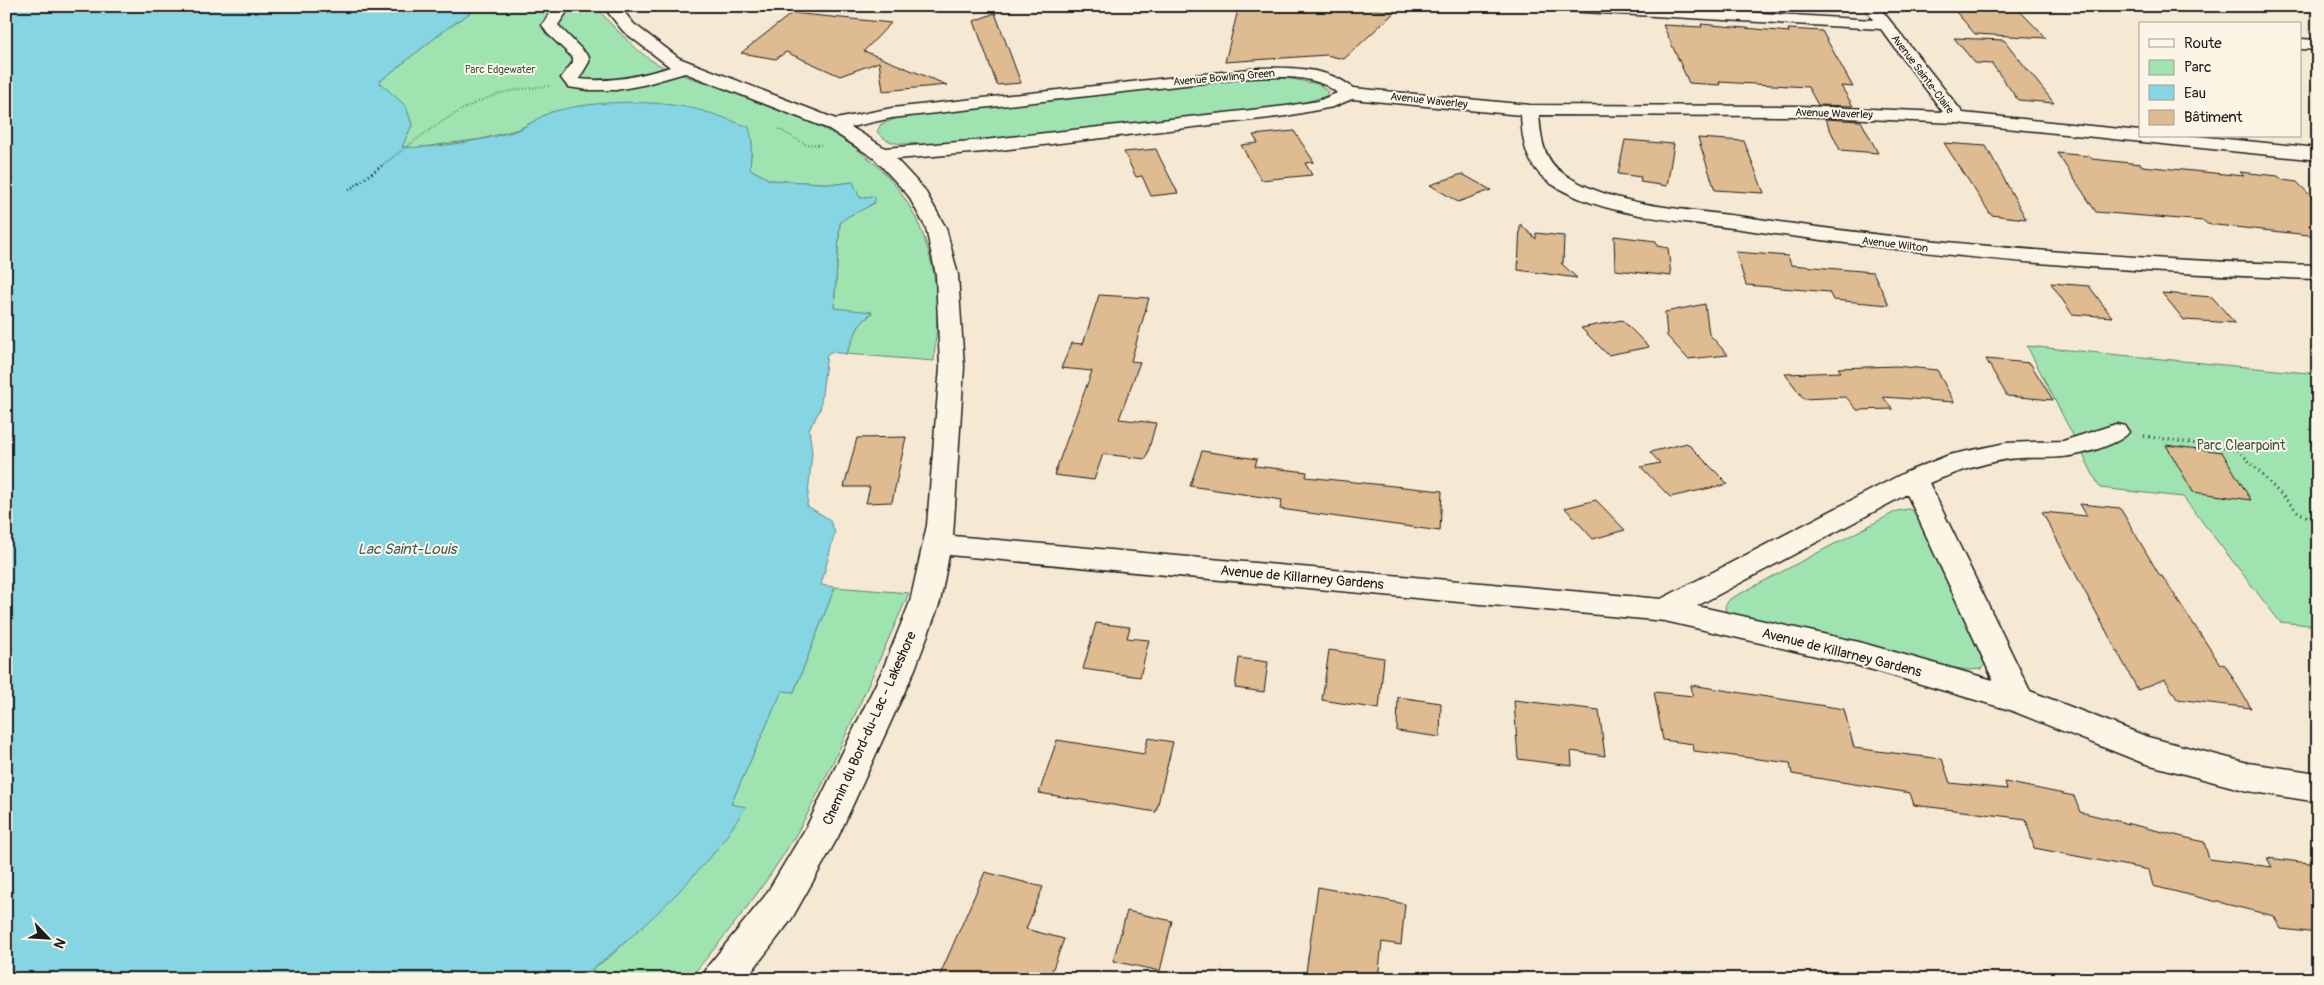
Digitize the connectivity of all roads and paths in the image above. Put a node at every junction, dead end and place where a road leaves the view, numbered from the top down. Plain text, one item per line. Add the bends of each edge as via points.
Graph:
1 (563, 6) edge
2 (611, 6) edge
3 (1566, 6) edge
4 (1871, 6) edge
5 (1886, 25) junction
6 (2302, 44) edge
7 (2318, 45) edge
8 (684, 68) junction
9 (549, 86) dead end
10 (1348, 93) junction
11 (1530, 110) junction
12 (1957, 118) junction
13 (835, 125) junction
14 (2139, 136) edge
15 (2158, 138) edge
16 (881, 154) junction
17 (2318, 154) edge
18 (349, 190) dead end
19 (2318, 272) edge
20 (2116, 432) joint
21 (1914, 479) junction
22 (2318, 522) edge
23 (938, 545) junction
24 (1665, 610) junction
25 (2018, 700) junction
26 (2318, 788) edge
27 (722, 979) edge

1 - 8 street via 550,25 581,57 570,78 574,83 634,83
2 - 8 street, Chemin du Bord-du-Lac - Lakeshore via 618,17 657,52
3 - 5 street
4 - 5 street, Avenue Sainte-Claire
5 - 12 street, Avenue Sainte-Claire
6 - 7 street
8 - 13 street, Chemin du Bord-du-Lac - Lakeshore
9 - 18 path via 519,88 484,99 441,123
10 - 11 street, Avenue Waverley
10 - 13 street, Avenue Bowling Green via 1336,84 1308,76 1279,72 1248,73 892,113
10 - 16 street via 1331,102 1286,111 984,146
11 - 12 street, Avenue Waverley via 1799,111
11 - 19 street, Avenue Wilton via 1533,149 1539,162 1570,186 1609,200 1781,230 2004,256 2228,270
12 - 14 street, Avenue Waverley
13 - 16 street, Chemin du Bord-du-Lac - Lakeshore
15 - 17 street, Avenue Waverley
16 - 23 street, Chemin du Bord-du-Lac - Lakeshore via 917,193 936,228 947,276 952,367
20 - 21 street via 2063,449 2006,452 1958,461
20 - 22 path via 2238,450 2298,512
21 - 24 street
21 - 25 street
23 - 24 street, Avenue de Killarney Gardens
23 - 27 street, Chemin du Bord-du-Lac - Lakeshore via 925,602 899,670 820,837 778,908
24 - 25 street, Avenue de Killarney Gardens via 1859,654
25 - 26 street, Avenue de Killarney Gardens via 2143,749 2248,777

